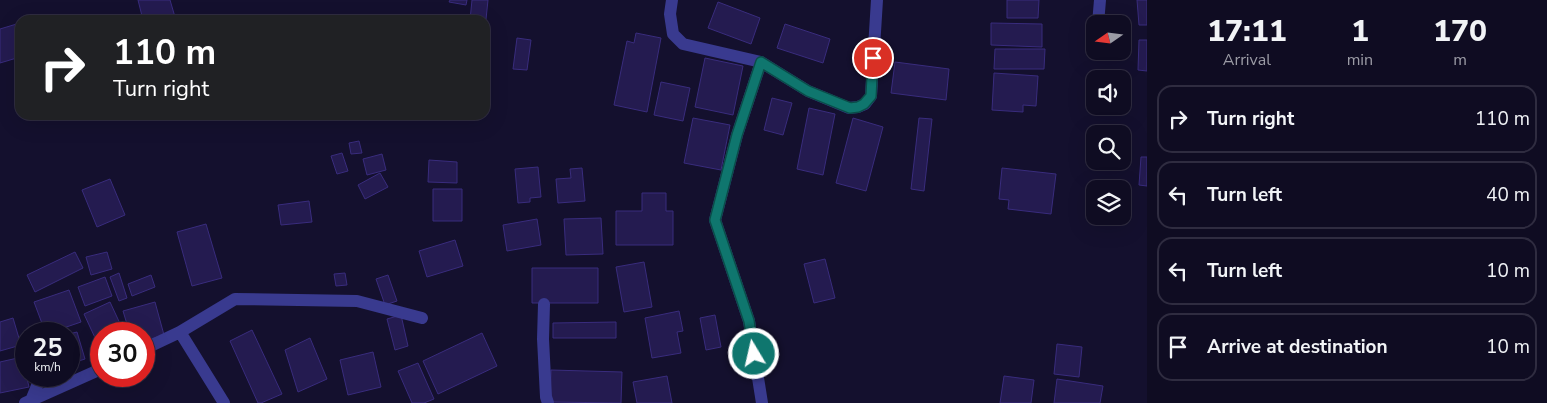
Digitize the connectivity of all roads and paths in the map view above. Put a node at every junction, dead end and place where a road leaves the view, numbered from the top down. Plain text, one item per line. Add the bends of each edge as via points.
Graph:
1 (672, 0) edge
2 (876, 0) edge
3 (1100, 0) edge
4 (1099, 15) edge
5 (761, 62) junction
6 (544, 304) dead end
7 (422, 318) dead end
8 (180, 332) junction
9 (155, 344) edge
10 (90, 374) edge
11 (36, 387) edge
12 (28, 402) edge
13 (224, 403) edge
14 (548, 403) edge
15 (762, 403) edge

1 - 5 street via 670,14 674,34 683,44
2 - 5 street via 871,96 864,104 850,108 816,94
3 - 4 street
5 - 15 street via 737,135 715,220 749,321
6 - 14 street
7 - 8 street via 357,301 235,299
8 - 9 street
8 - 13 street
10 - 12 street
11 - 12 street

